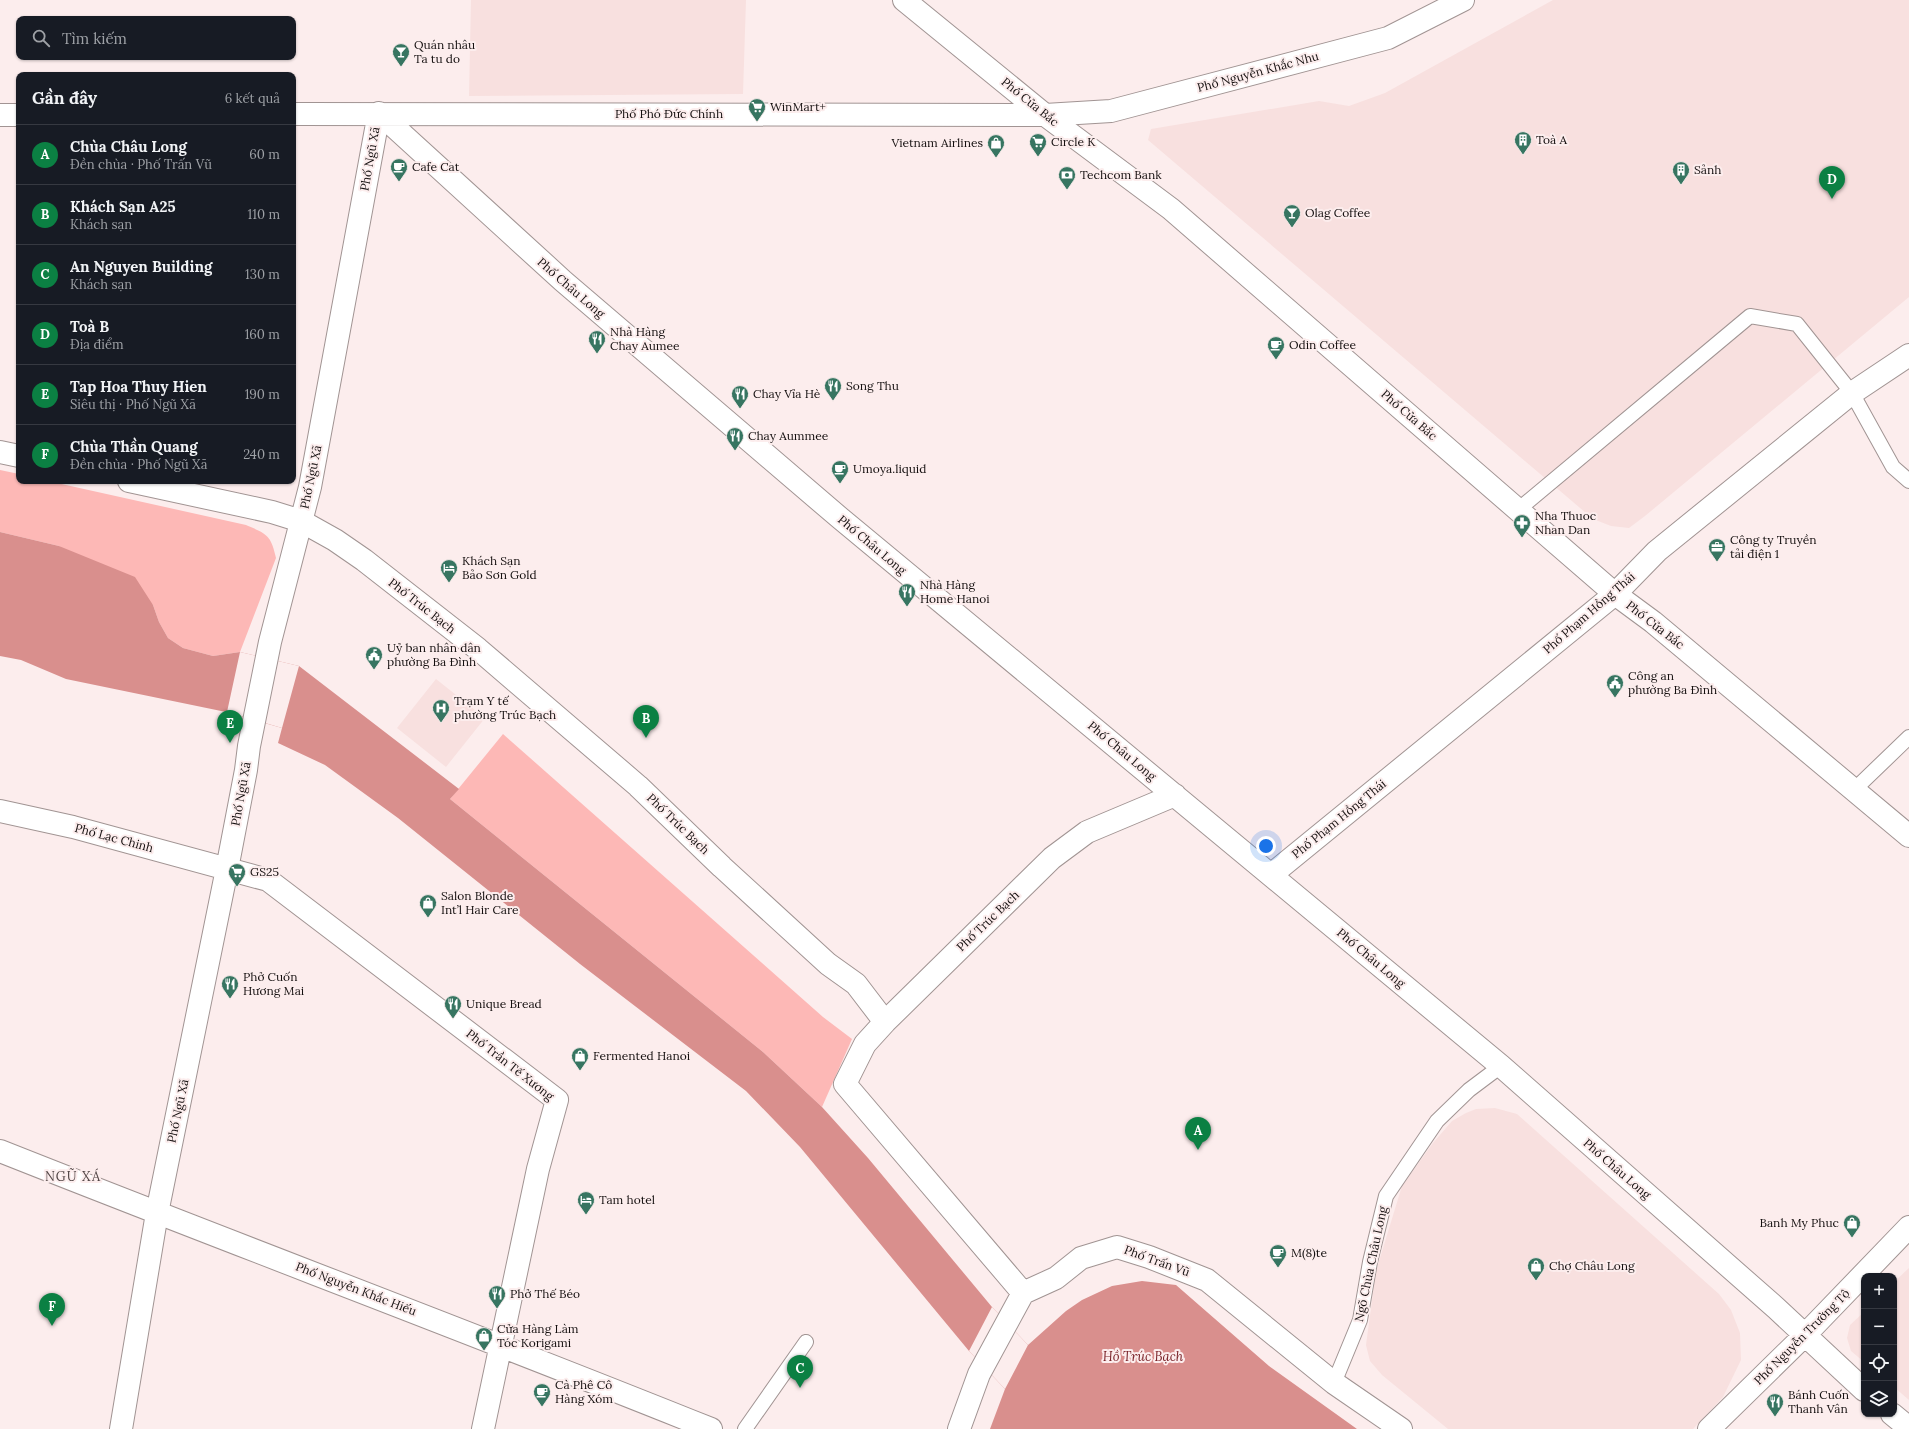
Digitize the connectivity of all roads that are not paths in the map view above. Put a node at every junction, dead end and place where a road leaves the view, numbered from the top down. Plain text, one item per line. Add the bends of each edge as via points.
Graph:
1 (904, 0) edge
2 (1463, 0) edge
3 (379, 113) junction
4 (296, 114) edge
5 (1044, 114) junction
6 (0, 115) edge
7 (16, 116) edge
8 (1909, 355) edge
9 (1852, 393) junction
10 (0, 452) edge
11 (16, 455) edge
12 (1909, 481) edge
13 (143, 484) edge
14 (1519, 509) junction
15 (301, 522) junction
16 (1615, 594) junction
17 (1909, 737) edge
18 (1855, 789) junction
19 (1175, 795) junction
20 (0, 811) edge
21 (1909, 836) edge
22 (227, 869) junction
23 (1271, 875) junction
24 (885, 1022) junction
25 (1501, 1066) junction
26 (0, 1151) edge
27 (157, 1213) junction
28 (1909, 1227) edge
29 (1024, 1292) junction
30 (1804, 1336) junction
31 (806, 1342) dead end
32 (501, 1344) junction
33 (1334, 1383) junction
34 (1861, 1387) edge
35 (1896, 1417) edge
36 (1909, 1428) edge
37 (121, 1429) edge
38 (483, 1429) edge
39 (711, 1429) edge
40 (744, 1429) edge
41 (959, 1429) edge
42 (1402, 1429) edge
43 (1709, 1429) edge

1 - 5 street, Phố Cửa Bắc
2 - 5 street, Phố Nguyễn Khắc Nhu via 1388,38 1111,111
3 - 4 street, Phố Phó Đức Chính
3 - 5 street, Phố Phó Đức Chính
3 - 15 street, Phố Ngũ Xã
3 - 19 street, Phố Châu Long via 593,307 840,518
5 - 14 street, Phố Cửa Bắc via 1171,209
6 - 7 street
8 - 9 street, Phố Phạm Hồng Thái
9 - 12 lane via 1893,467
9 - 14 lane via 1797,324 1750,316
9 - 16 street, Phố Phạm Hồng Thái via 1657,551
10 - 11 street
13 - 15 street, Phố Trúc Bạch via 272,512
14 - 16 street, Phố Cửa Bắc
15 - 22 street, Phố Ngũ Xã via 270,642
15 - 24 street, Phố Trúc Bạch via 335,540 364,560 478,650 638,786 816,953 856,984
16 - 18 street, Phố Cửa Bắc via 1659,627
16 - 23 street, Phố Phạm Hồng Thái
17 - 18 lane
18 - 21 street, Phố Cửa Bắc
19 - 23 street, Phố Châu Long
19 - 24 street, Phố Trúc Bạch via 1087,832 1052,858
20 - 22 street, Phố Lạc Chinh via 73,827
22 - 27 street, Phố Ngũ Xã
22 - 32 street, Phố Trần Tế Xương via 268,880 557,1100 538,1169
23 - 25 street, Phố Châu Long
24 - 29 street via 864,1044 845,1084
25 - 30 street, Phố Châu Long via 1770,1303
25 - 33 lane, Ngõ Chùa Châu Long via 1469,1090 1437,1121 1386,1196 1370,1262 1360,1320
26 - 27 street, Phố Nguyễn Khắc Hiếu
27 - 32 street, Phố Nguyễn Khắc Hiếu
27 - 37 street, Phố Ngũ Xã
28 - 30 street, Phố Nguyễn Trường Tộ
29 - 33 street, Phố Trấn Vũ via 1056,1278 1081,1258 1117,1247 1207,1280
29 - 41 street via 979,1374
30 - 34 street, Phố Châu Long
30 - 43 street, Phố Nguyễn Trường Tộ
31 - 40 lane
32 - 38 street, Phố Trần Tế Xương
32 - 39 street, Phố Nguyễn Khắc Hiếu
33 - 42 street, Phố Trấn Vũ
35 - 36 street

